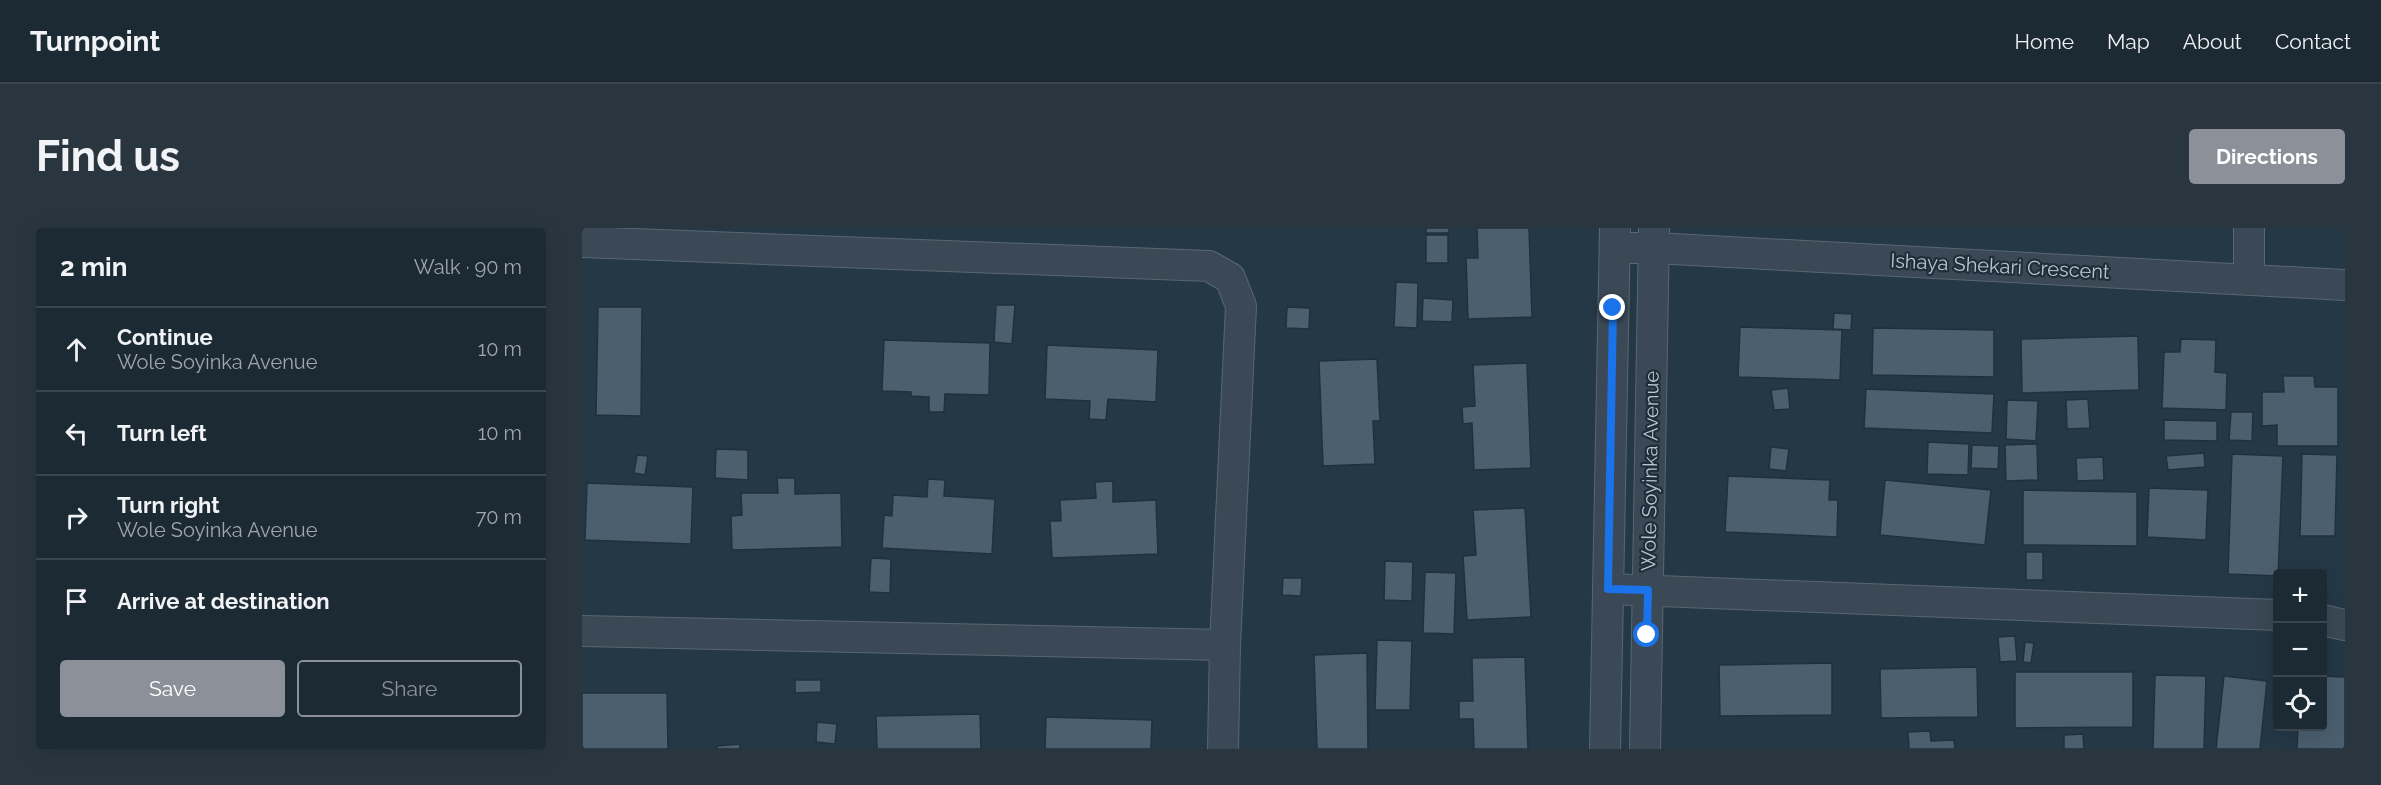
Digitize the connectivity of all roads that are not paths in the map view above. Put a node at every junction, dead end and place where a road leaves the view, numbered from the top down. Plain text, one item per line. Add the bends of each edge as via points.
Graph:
1 (2249, 228) edge
2 (1615, 238) edge
3 (1654, 238) edge
4 (582, 242) edge
5 (2249, 278) junction
6 (2345, 285) edge
7 (1608, 589) junction
8 (1648, 590) junction
9 (2273, 615) edge
10 (2327, 621) edge
11 (2345, 625) edge
12 (582, 631) edge
13 (1225, 645) junction
14 (1223, 749) edge
15 (1605, 749) edge
16 (1645, 749) edge

1 - 5 street
2 - 3 street, Ishaya Shekari Crescent
2 - 7 street, Wole Soyinka Avenue
3 - 5 street, Ishaya Shekari Crescent
3 - 8 street, Wole Soyinka Avenue
4 - 13 street via 1209,266 1230,278 1241,306
5 - 6 street, Ishaya Shekari Crescent
7 - 8 street
7 - 15 street, Wole Soyinka Avenue
8 - 9 street
8 - 16 street, Wole Soyinka Avenue
10 - 11 street
12 - 13 street
13 - 14 street

